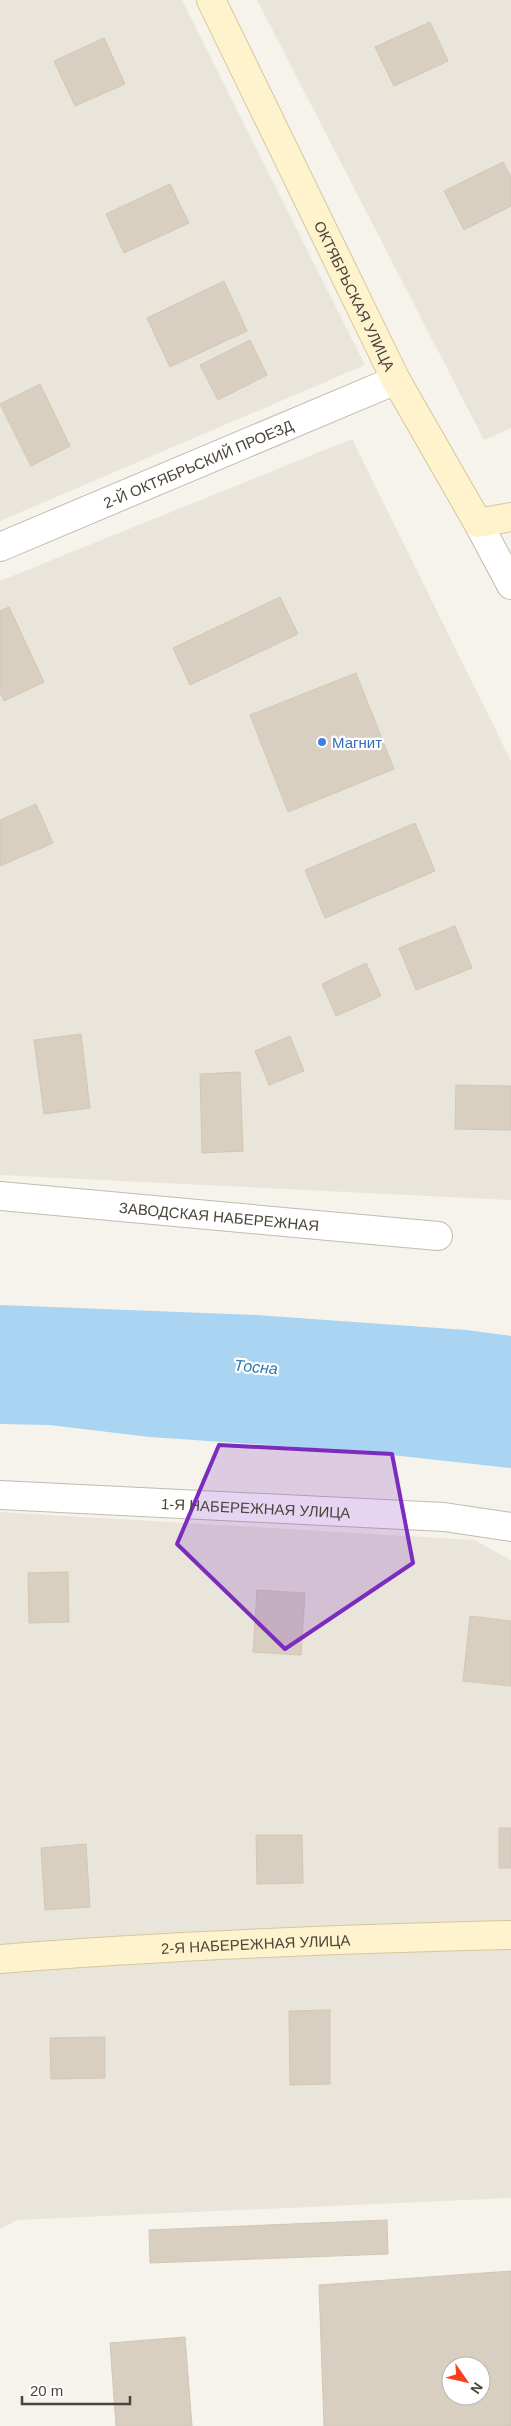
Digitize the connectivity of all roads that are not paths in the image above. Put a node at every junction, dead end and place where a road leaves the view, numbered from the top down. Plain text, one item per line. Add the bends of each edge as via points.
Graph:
1 (211, 0) edge
2 (396, 380) junction
3 (511, 517) edge
4 (478, 523) junction
5 (0, 547) edge
6 (511, 585) edge
7 (0, 1196) edge
8 (438, 1236) dead end
9 (0, 1495) edge
10 (511, 1527) edge
11 (511, 1935) edge
12 (0, 1959) edge

1 - 2 street, ОКТЯБРЬСКАЯ УЛИЦА
2 - 4 street, ОКТЯБРЬСКАЯ УЛИЦА
2 - 5 street, 2-Й ОКТЯБРЬСКИЙ ПРОЕЗД
3 - 4 street
4 - 6 street, ОКТЯБРЬСКАЯ УЛИЦА
7 - 8 street, ЗАВОДСКАЯ НАБЕРЕЖНАЯ
9 - 10 street, 1-Я НАБЕРЕЖНАЯ УЛИЦА via 444,1517
11 - 12 street, 2-Я НАБЕРЕЖНАЯ УЛИЦА via 326,1940

